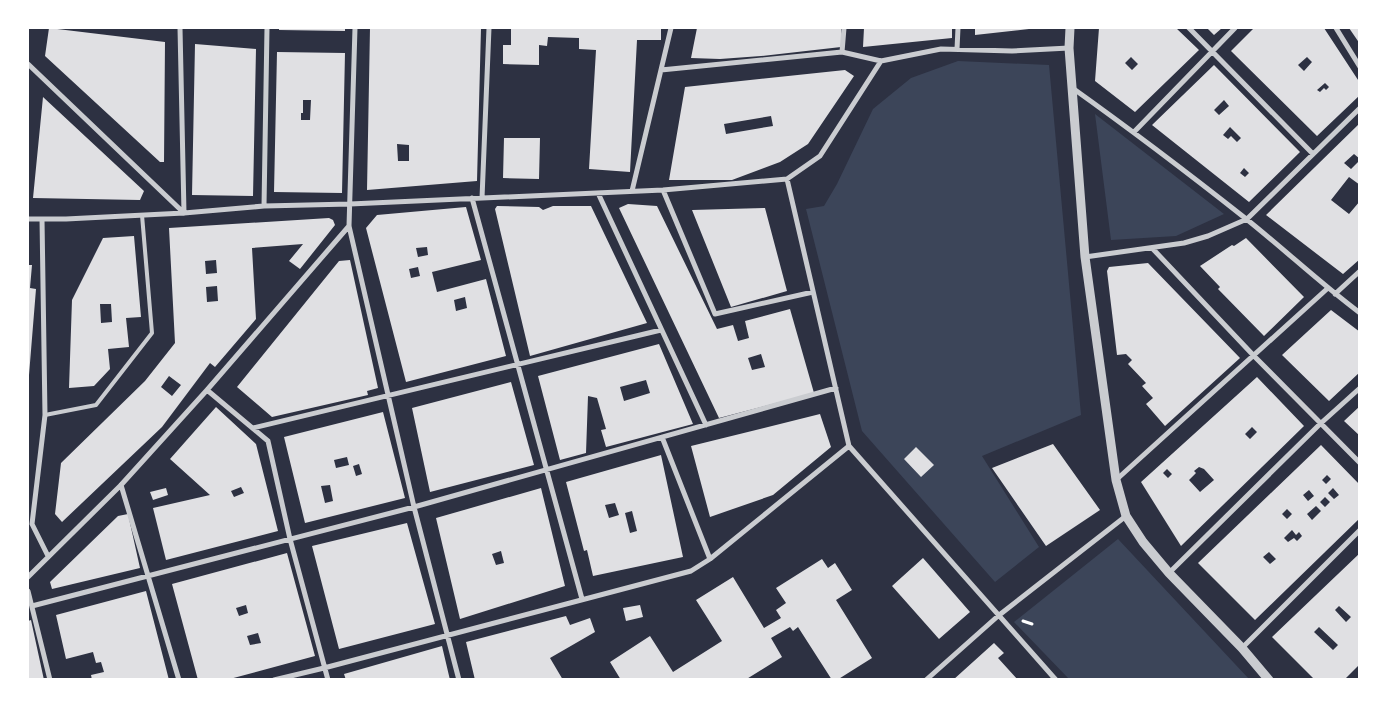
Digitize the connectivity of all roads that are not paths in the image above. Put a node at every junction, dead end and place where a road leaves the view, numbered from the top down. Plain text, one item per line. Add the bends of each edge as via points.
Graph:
1 (180, 28) edge
2 (267, 28) edge
3 (355, 28) edge
4 (489, 28) edge
5 (671, 28) edge
6 (844, 28) edge
7 (958, 28) edge
8 (1070, 28) edge
9 (1190, 28) edge
10 (1235, 28) edge
11 (1336, 28) edge
12 (1068, 48) junction
13 (957, 50) junction
14 (1212, 51) junction
15 (842, 52) junction
16 (881, 61) junction
17 (28, 64) edge
18 (1360, 67) edge
19 (661, 70) junction
20 (1071, 87) junction
21 (1360, 108) edge
22 (1134, 132) junction
23 (1313, 154) junction
24 (787, 179) junction
25 (663, 190) junction
26 (632, 191) junction
27 (598, 193) junction
28 (472, 198) junction
29 (482, 198) junction
30 (350, 204) junction
31 (264, 206) junction
32 (184, 213) junction
33 (142, 215) junction
34 (28, 219) edge
35 (42, 219) junction
36 (1247, 219) junction
37 (348, 226) junction
38 (1152, 248) junction
39 (1085, 257) junction
40 (1360, 271) edge
41 (1328, 288) junction
42 (813, 292) junction
43 (1335, 294) junction
44 (1360, 313) edge
45 (661, 330) junction
46 (1254, 356) junction
47 (518, 364) junction
48 (836, 388) junction
49 (1360, 388) edge
50 (207, 390) junction
51 (387, 396) junction
52 (45, 415) junction
53 (1320, 424) junction
54 (706, 425) junction
55 (253, 428) junction
56 (662, 437) junction
57 (849, 446) junction
58 (1360, 463) edge
59 (546, 470) junction
60 (1116, 480) junction
61 (120, 484) junction
62 (414, 507) junction
63 (1126, 516) junction
64 (1360, 530) edge
65 (290, 539) junction
66 (48, 556) junction
67 (710, 560) junction
68 (1169, 573) junction
69 (148, 575) junction
70 (28, 577) edge
71 (28, 591) edge
72 (582, 599) junction
73 (32, 606) junction
74 (998, 616) junction
75 (446, 635) junction
76 (1242, 648) junction
77 (324, 668) junction
78 (50, 680) edge
79 (179, 680) edge
80 (274, 680) edge
81 (328, 680) edge
82 (459, 680) edge
83 (926, 680) edge
84 (1056, 680) edge
85 (1269, 680) edge

1 - 32 street
2 - 31 street
3 - 30 street
4 - 29 street
5 - 19 street
6 - 15 street
7 - 13 street
8 - 12 street
9 - 14 street
10 - 14 street
11 - 18 street
12 - 13 street
12 - 20 street
13 - 16 street via 941,49
14 - 22 street
14 - 23 street
15 - 16 street
15 - 19 street
16 - 24 street via 820,156
17 - 32 street
19 - 26 street
20 - 22 street
20 - 39 street
21 - 23 street
22 - 36 street
23 - 36 street
24 - 25 street
24 - 42 street
25 - 26 street
25 - 42 street via 715,314
26 - 27 street
27 - 29 street
27 - 45 street
28 - 29 street
28 - 30 street
28 - 47 street
30 - 31 street
30 - 37 street
31 - 32 street
32 - 33 street
33 - 35 street
33 - 52 lane via 152,333 96,405
34 - 35 street
35 - 52 street
36 - 38 street via 1208,236
36 - 41 street
37 - 50 street
37 - 51 street
38 - 39 street
38 - 46 street
39 - 60 street
40 - 43 street
41 - 43 street
41 - 46 street
42 - 48 street
43 - 44 street
45 - 47 street
45 - 54 street
46 - 53 street
46 - 60 street
47 - 51 street
47 - 59 street
48 - 54 street
48 - 57 street
49 - 53 street
50 - 55 street
50 - 61 street
51 - 55 street
51 - 62 street
52 - 66 street via 32,524
53 - 58 street
53 - 68 street
54 - 56 street
55 - 65 street via 268,441
56 - 59 street
56 - 67 street
57 - 67 street
57 - 74 street
59 - 62 street
59 - 72 street
60 - 63 street
61 - 66 street
61 - 69 street
62 - 65 street
62 - 75 street
63 - 68 street
63 - 74 street
64 - 76 street
65 - 69 street
65 - 77 street
66 - 70 street
67 - 72 street via 691,571
68 - 76 street
69 - 73 street
69 - 79 street
71 - 73 street
72 - 75 street
73 - 78 street
74 - 83 street
74 - 84 street
75 - 77 street
75 - 82 street
76 - 85 street
77 - 80 street
77 - 81 street

